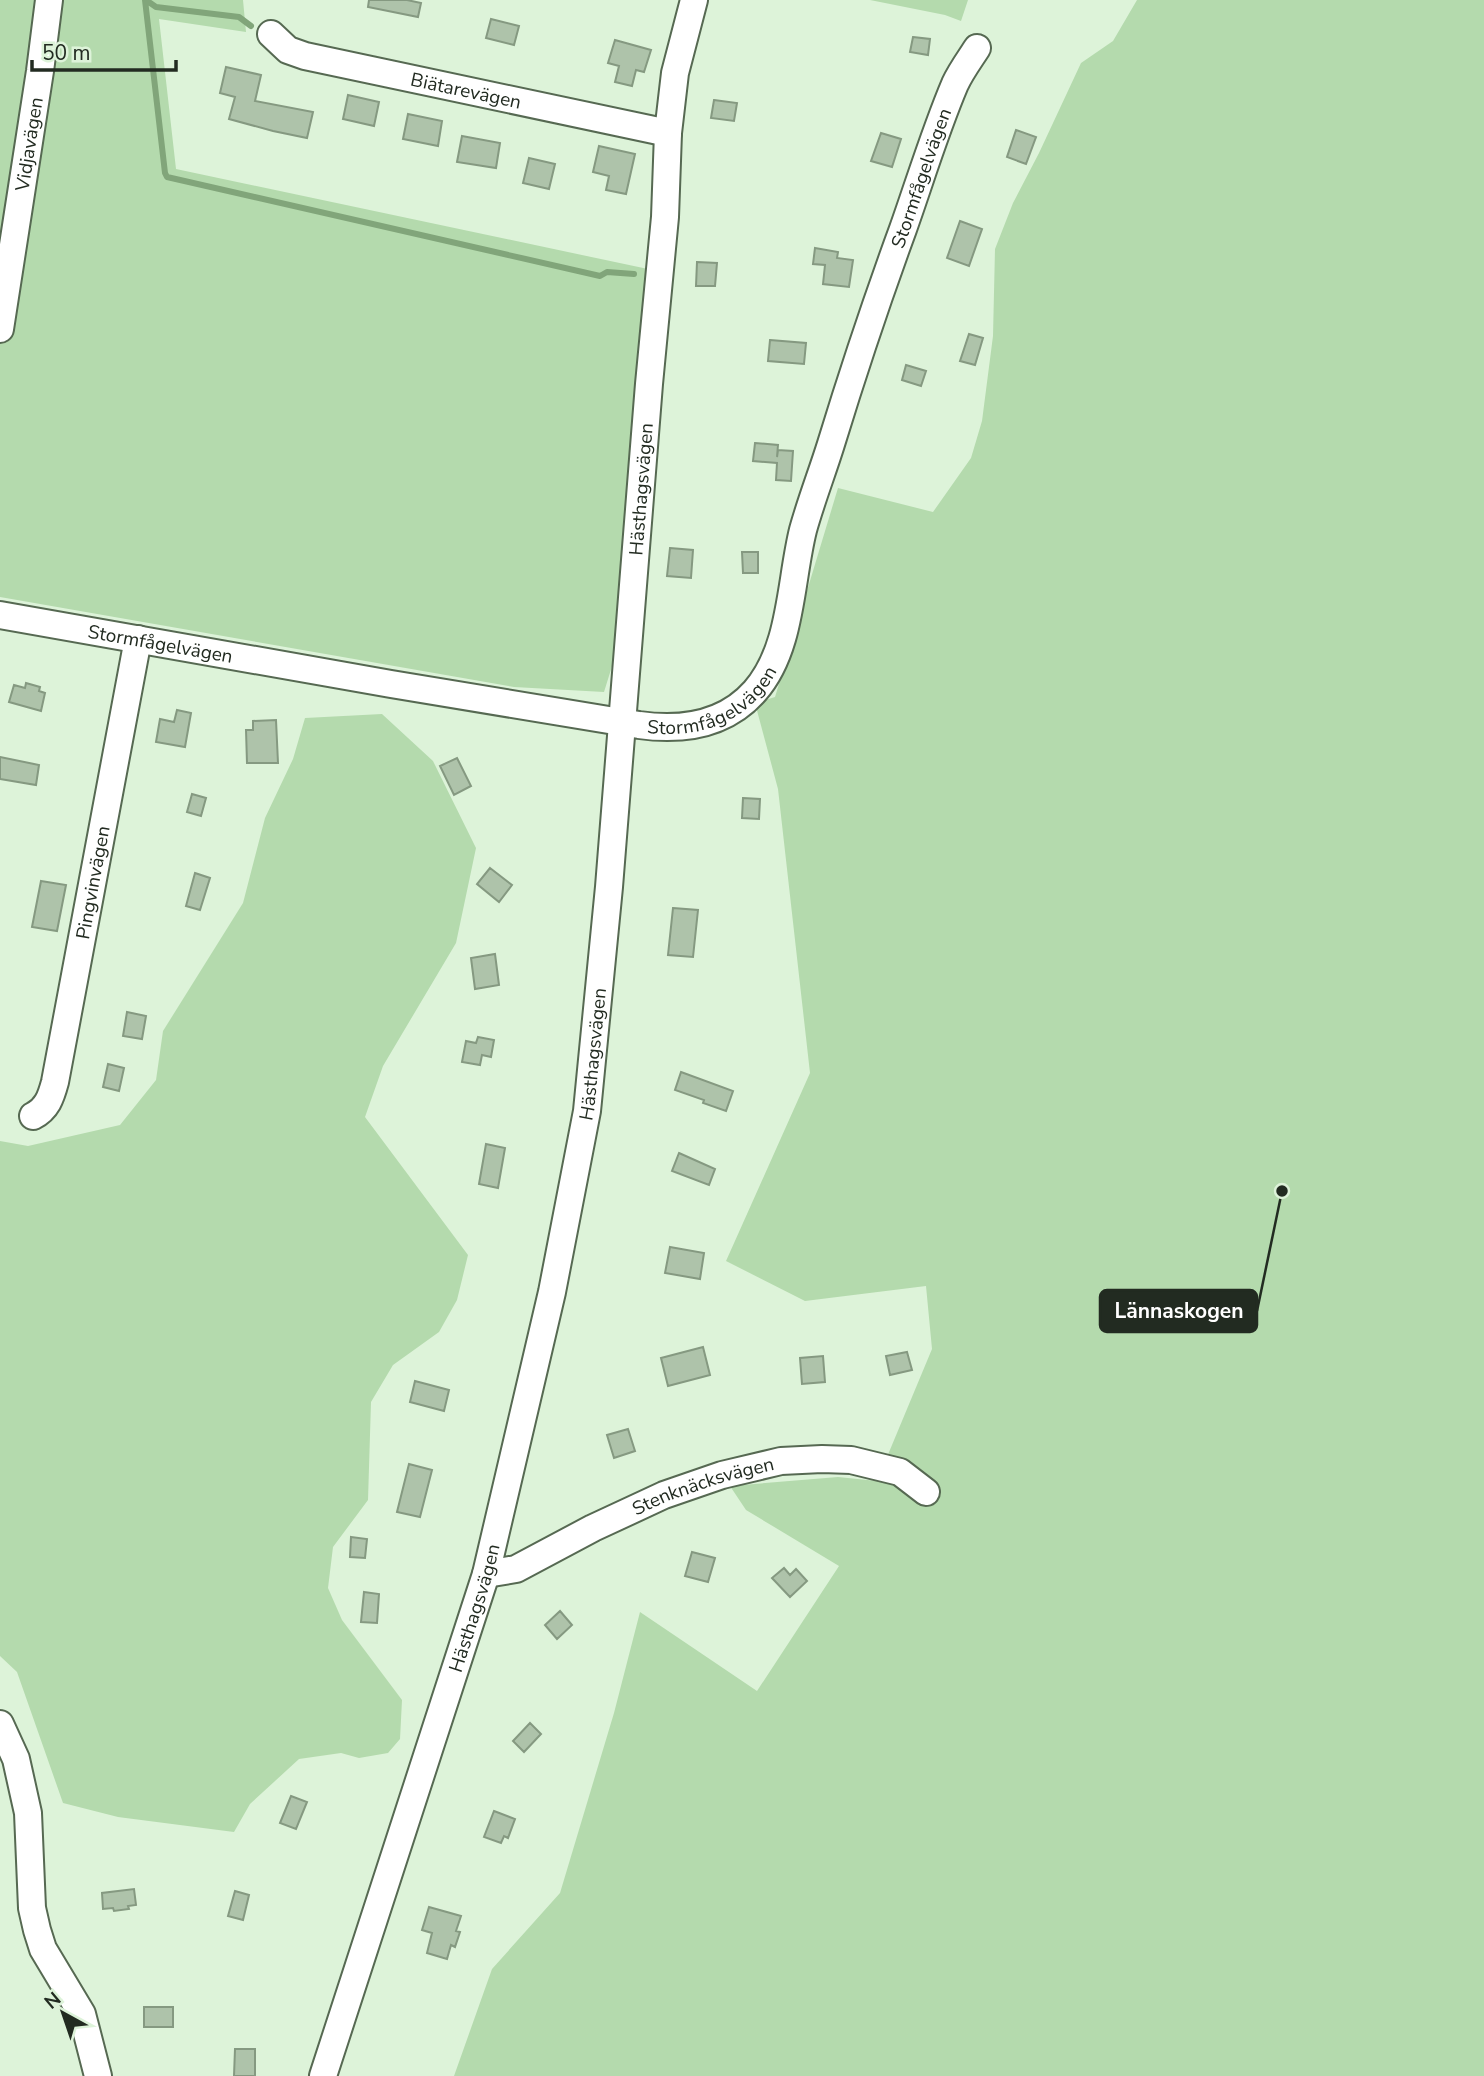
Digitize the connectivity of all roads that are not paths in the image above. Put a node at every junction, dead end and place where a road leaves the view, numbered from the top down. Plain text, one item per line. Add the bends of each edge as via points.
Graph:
1 (49, 0) edge
2 (694, 0) edge
3 (271, 34) dead end
4 (977, 48) dead end
5 (668, 133) junction
6 (0, 328) edge
7 (0, 615) edge
8 (138, 639) junction
9 (622, 723) junction
10 (33, 1116) dead end
11 (926, 1492) dead end
12 (486, 1574) junction
13 (0, 1724) edge
14 (98, 2076) edge
15 (323, 2076) edge

1 - 6 street, Vidjavägen
2 - 5 street, Hästhagsvägen via 675,73
3 - 5 street, Biätarevägen via 288,50 305,56
4 - 9 street, Stormfågelvägen via 956,82 844,401 803,531 779,650 770,670 755,691 717,719 675,728
5 - 9 street, Hästhagsvägen via 665,217
7 - 8 street, Stormfågelvägen
8 - 9 street, Stormfågelvägen
8 - 10 street, Pingvinvägen via 55,1082 43,1111
9 - 12 street, Hästhagsvägen via 587,1111 552,1292
11 - 12 street, Stenknäcksvägen via 900,1472 851,1460 781,1461 664,1495 516,1569
12 - 15 street, Hästhagsvägen
13 - 14 street via 16,1759 28,1813 37,1930 43,1949 82,2014

